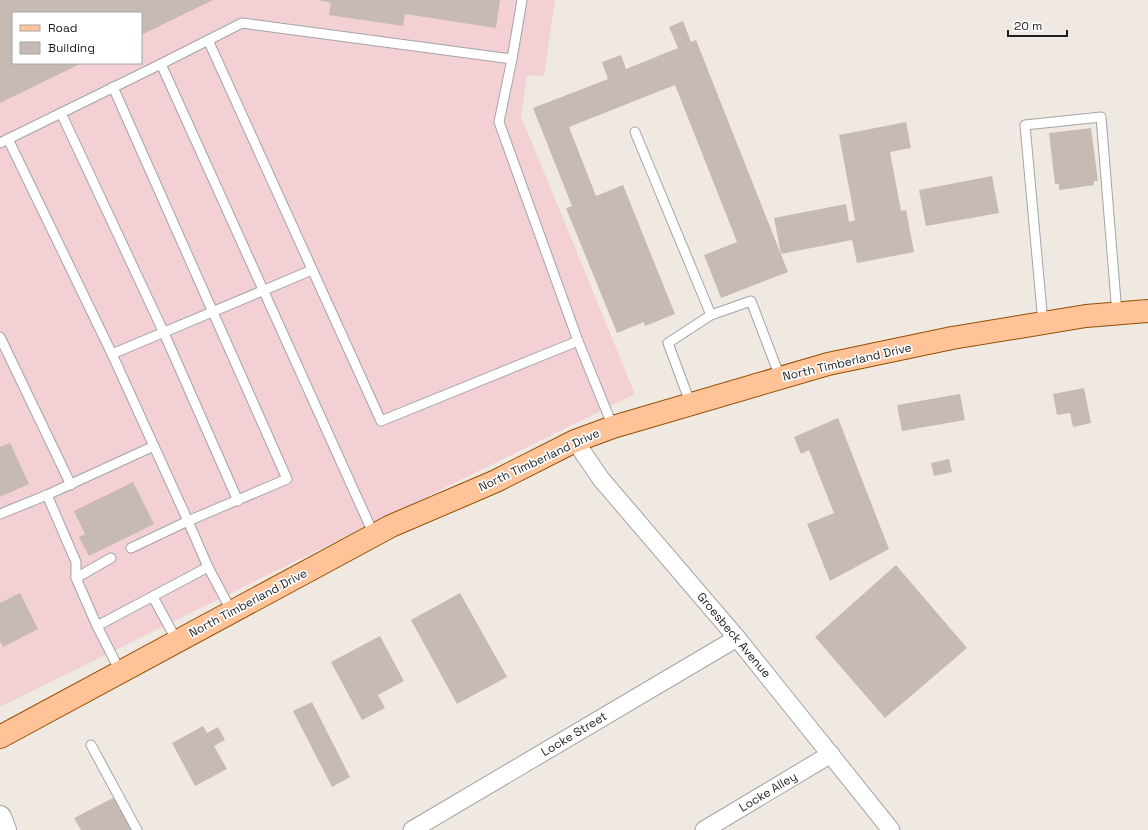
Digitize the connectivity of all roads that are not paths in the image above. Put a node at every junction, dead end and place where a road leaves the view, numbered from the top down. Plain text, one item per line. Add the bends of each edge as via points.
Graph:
1 (522, 0) edge
2 (208, 40) junction
3 (512, 59) junction
4 (161, 64) junction
5 (113, 88) junction
6 (61, 113) junction
7 (635, 132) dead end
8 (4, 141) edge
9 (312, 270) junction
10 (263, 291) junction
11 (1148, 311) edge
12 (212, 312) junction
13 (1117, 314) junction
14 (711, 315) junction
15 (1043, 323) junction
16 (164, 333) junction
17 (0, 337) edge
18 (578, 341) junction
19 (112, 354) junction
20 (780, 377) junction
21 (691, 405) junction
22 (613, 427) junction
23 (575, 441) junction
24 (154, 446) junction
25 (71, 485) junction
26 (47, 495) junction
27 (238, 501) junction
28 (0, 514) edge
29 (188, 521) junction
30 (374, 535) junction
31 (131, 548) dead end
32 (111, 558) dead end
33 (208, 567) junction
34 (76, 578) junction
35 (153, 597) junction
36 (232, 612) junction
37 (97, 626) junction
38 (737, 638) junction
39 (177, 641) junction
40 (120, 671) junction
41 (0, 737) edge
42 (91, 745) dead end
43 (831, 754) junction
44 (0, 817) edge
45 (5, 830) edge
46 (137, 830) edge
47 (412, 830) edge
48 (704, 830) edge
49 (892, 830) edge

1 - 3 lane
2 - 3 lane via 242,23
2 - 4 lane
2 - 9 lane
3 - 18 lane via 499,122
4 - 5 lane
4 - 10 lane
5 - 6 lane
5 - 12 lane
6 - 8 lane
6 - 16 lane
7 - 14 lane
8 - 19 lane
9 - 10 lane
9 - 18 lane via 381,421
10 - 12 lane
10 - 30 lane
11 - 13 main road, North Timberland Drive
12 - 16 lane
12 - 27 lane via 287,480
13 - 15 main road, North Timberland Drive
13 - 15 lane via 1101,117 1025,125
14 - 20 lane via 751,301
14 - 21 lane via 668,344
15 - 20 main road, North Timberland Drive via 952,338 828,364
16 - 19 lane
16 - 27 lane
17 - 25 lane
18 - 22 lane
19 - 24 lane
20 - 21 main road, North Timberland Drive
21 - 22 main road, North Timberland Drive
22 - 23 main road, North Timberland Drive
23 - 30 main road, North Timberland Drive via 496,481
23 - 38 street, Groesbeck Avenue via 601,479
24 - 25 lane
24 - 29 lane
25 - 26 lane
26 - 28 lane
26 - 34 lane via 76,562
27 - 29 lane
29 - 31 lane
29 - 33 lane
30 - 36 main road, North Timberland Drive
32 - 34 lane
33 - 35 lane
33 - 36 lane
34 - 37 lane
35 - 37 lane
35 - 39 lane
36 - 39 main road, North Timberland Drive
37 - 40 lane
38 - 43 street, Groesbeck Avenue
38 - 47 street, Locke Street
39 - 40 main road, North Timberland Drive
40 - 41 main road, North Timberland Drive
42 - 46 lane
43 - 48 street, Locke Alley
43 - 49 street, Groesbeck Avenue via 854,786
44 - 45 street

